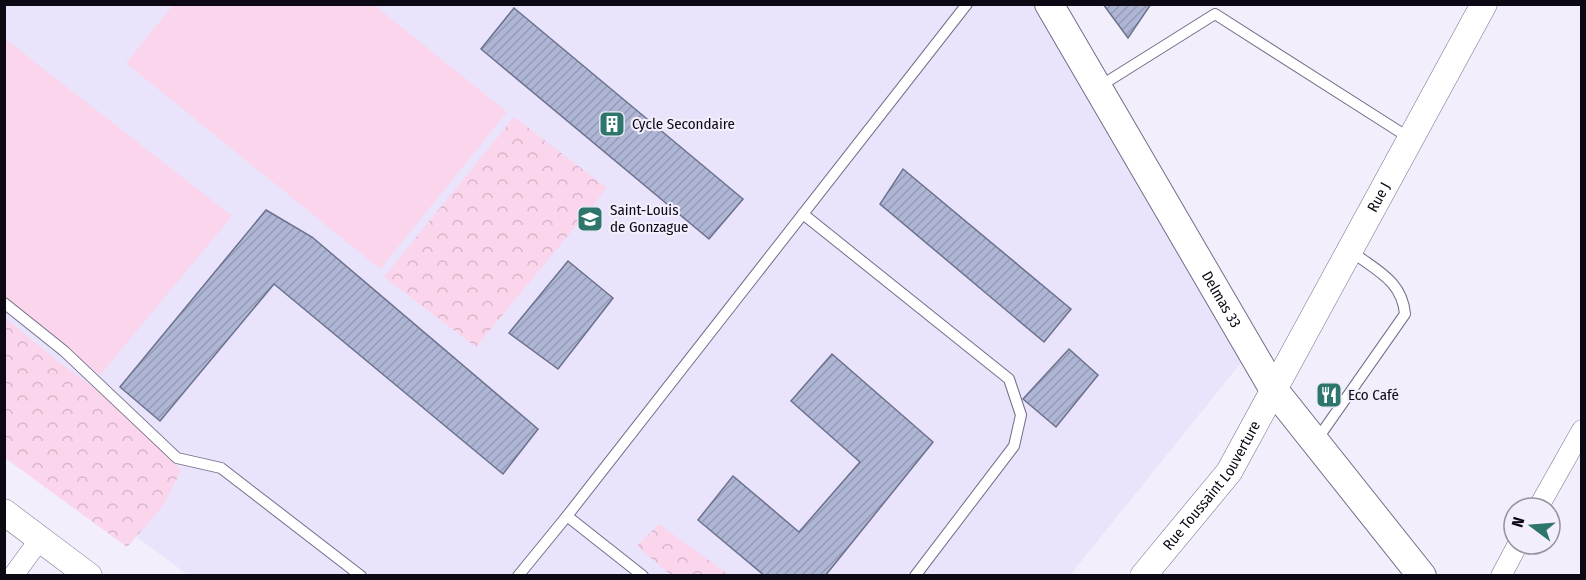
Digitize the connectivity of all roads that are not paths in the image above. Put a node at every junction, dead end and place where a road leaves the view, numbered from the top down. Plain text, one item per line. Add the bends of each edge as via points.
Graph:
1 (967, 4) edge
2 (1049, 4) edge
3 (1484, 4) edge
4 (1213, 9) edge
5 (1097, 88) junction
6 (1412, 139) junction
7 (803, 214) junction
8 (1350, 251) junction
9 (4, 303) edge
10 (1274, 390) junction
11 (1581, 430) edge
12 (1316, 442) junction
13 (1545, 496) edge
14 (4, 512) edge
15 (567, 516) junction
16 (40, 539) junction
17 (1512, 556) edge
18 (13, 576) edge
19 (89, 576) edge
20 (361, 576) edge
21 (518, 576) edge
22 (643, 576) edge
23 (915, 576) edge
24 (1143, 576) edge
25 (1422, 576) edge
26 (1501, 576) edge

1 - 7 lane
2 - 5 main road, Delmas 33
3 - 6 street, Rue J
4 - 5 lane
4 - 6 lane
5 - 10 main road, Delmas 33
6 - 8 street, Rue J
7 - 15 lane
7 - 23 lane via 1009,379 1021,415 1014,447
8 - 10 street, Rue J
8 - 12 lane via 1396,285 1404,300 1405,314
9 - 20 lane via 64,351 177,458 221,468
10 - 12 main road, Delmas 33
10 - 24 street, Rue Toussaint Louverture via 1229,472
11 - 13 street
12 - 25 main road, Delmas 33
14 - 16 street
15 - 21 lane
15 - 22 lane
16 - 18 street
16 - 19 street
17 - 26 street

